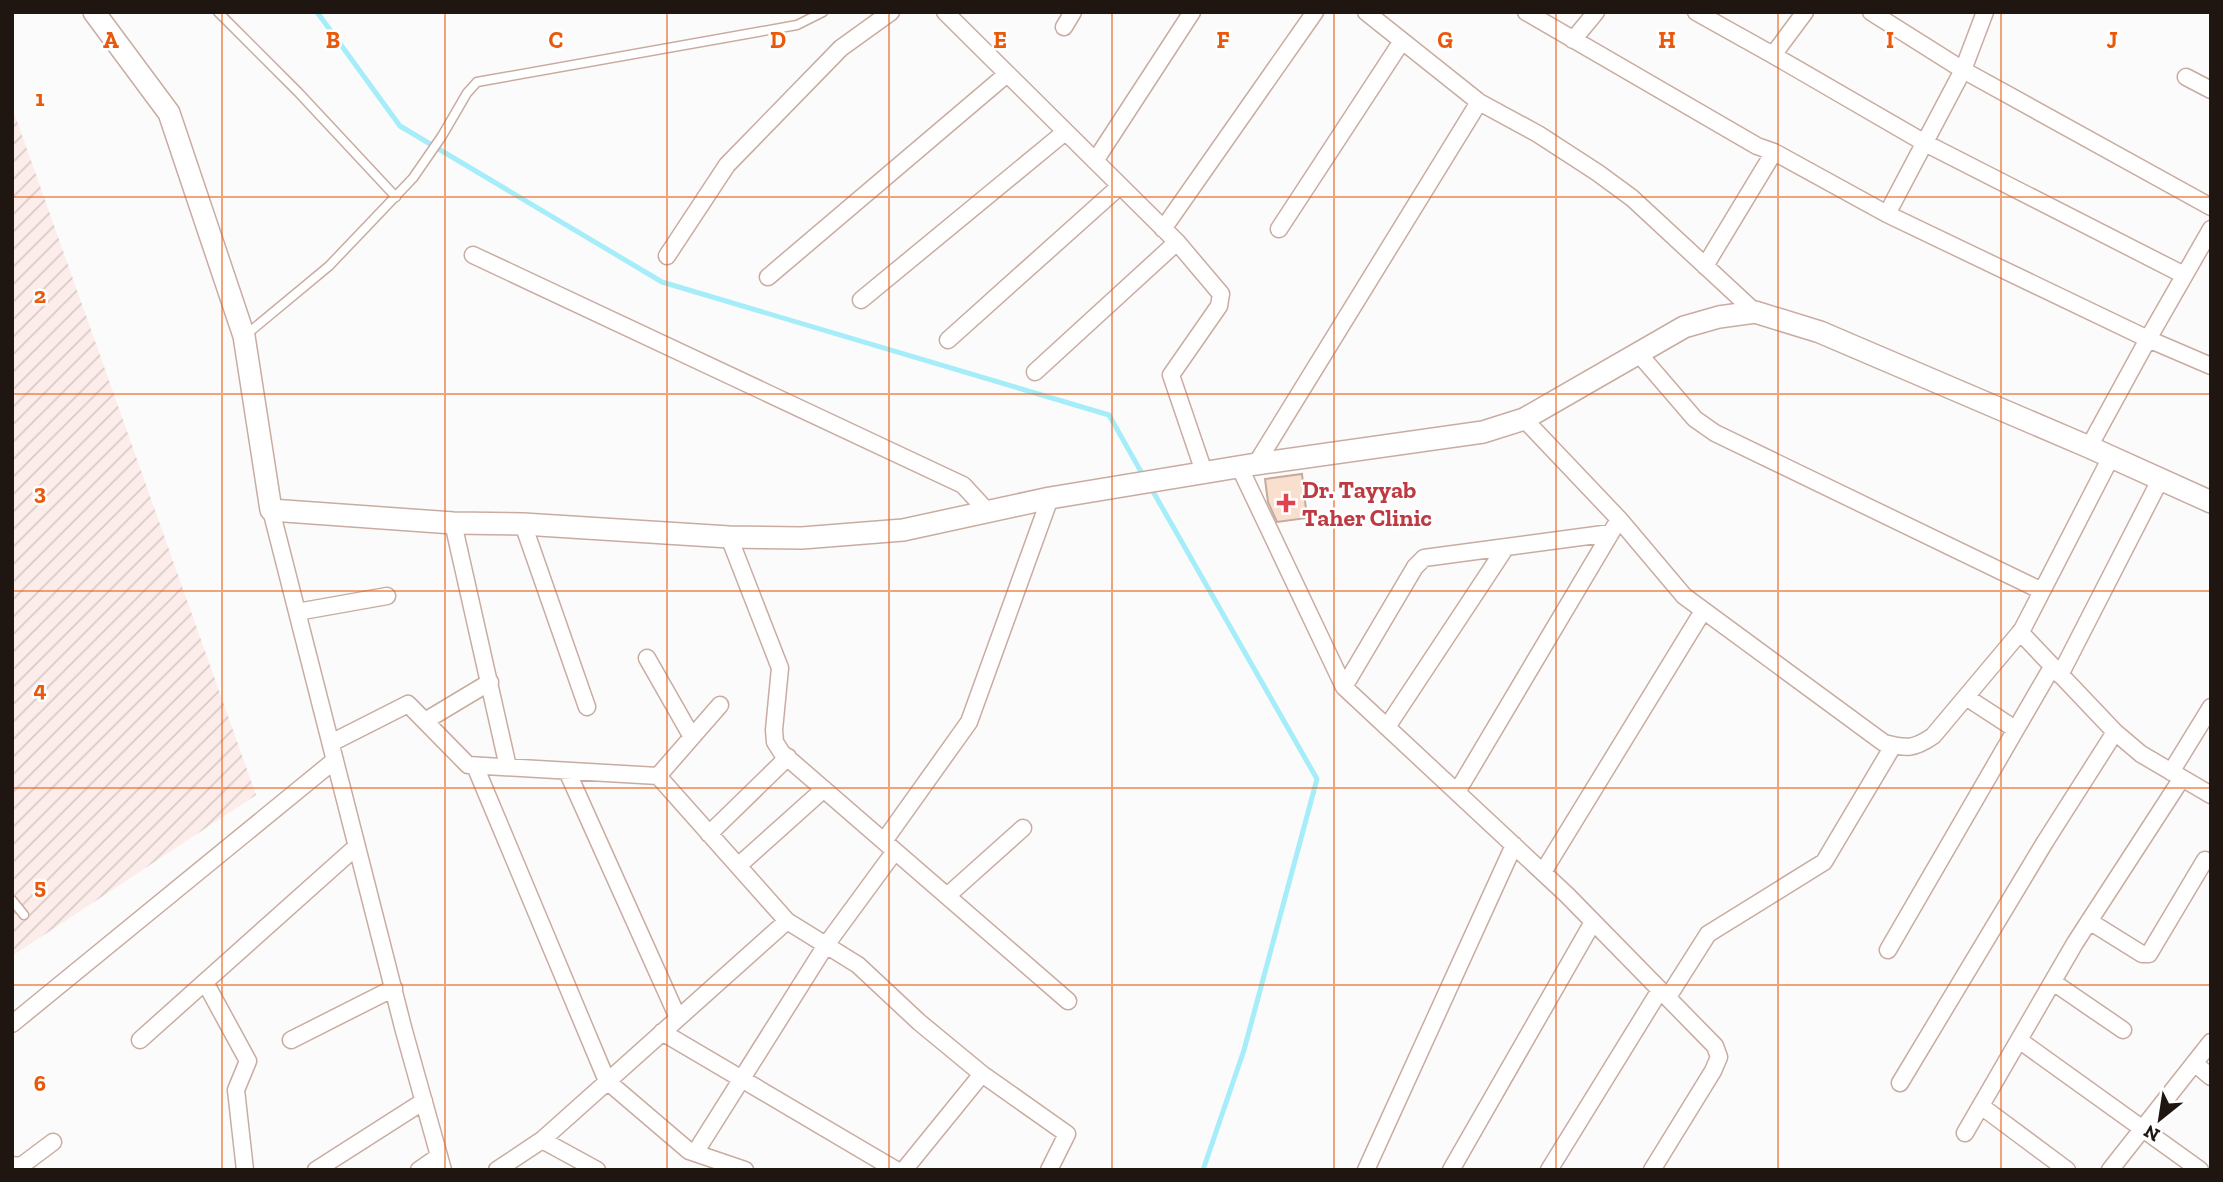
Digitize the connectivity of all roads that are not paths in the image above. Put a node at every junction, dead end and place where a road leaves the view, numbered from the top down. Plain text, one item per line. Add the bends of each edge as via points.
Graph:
1 (94, 12) edge
2 (218, 12) edge
3 (823, 12) edge
4 (891, 12) edge
5 (945, 12) edge
6 (1073, 12) edge
7 (1192, 12) edge
8 (1314, 12) edge
9 (1366, 12) edge
10 (1526, 12) edge
11 (1596, 12) edge
12 (1805, 12) edge
13 (1871, 12) edge
14 (1985, 12) edge
15 (1707, 15) edge
16 (1064, 27) dead end
17 (1573, 40) junction
18 (1402, 41) junction
19 (1773, 55) junction
20 (1964, 69) junction
21 (1007, 74) junction
22 (2186, 78) dead end
23 (2211, 90) edge
24 (1479, 102) junction
25 (1065, 132) junction
26 (1925, 143) junction
27 (1774, 152) junction
28 (1095, 161) junction
29 (1120, 186) junction
30 (396, 197) junction
31 (2211, 206) edge
32 (1887, 214) junction
33 (1163, 229) junction
34 (1279, 229) dead end
35 (2211, 229) edge
36 (1177, 242) junction
37 (473, 255) dead end
38 (667, 256) dead end
39 (1705, 266) junction
40 (2184, 275) junction
41 (768, 277) dead end
42 (860, 300) dead end
43 (1755, 312) junction
44 (244, 336) junction
45 (2148, 339) junction
46 (948, 340) dead end
47 (1639, 354) junction
48 (2209, 363) edge
49 (1034, 372) dead end
50 (1524, 419) junction
51 (2089, 447) junction
52 (2110, 457) junction
53 (1247, 465) junction
54 (1205, 472) junction
55 (2160, 480) junction
56 (1050, 498) junction
57 (2211, 502) edge
58 (271, 510) junction
59 (987, 512) junction
60 (453, 523) junction
61 (523, 524) junction
62 (1615, 526) junction
63 (729, 537) junction
64 (1506, 547) junction
65 (2042, 591) junction
66 (387, 596) dead end
67 (1703, 611) junction
68 (297, 612) junction
69 (2020, 632) junction
70 (647, 658) dead end
71 (2056, 671) junction
72 (490, 682) junction
73 (1344, 687) junction
74 (1966, 697) junction
75 (720, 705) dead end
76 (587, 707) dead end
77 (2211, 707) edge
78 (425, 721) junction
79 (1387, 727) junction
80 (2015, 729) junction
81 (2115, 732) junction
82 (692, 737) junction
83 (331, 743) junction
84 (1893, 746) junction
85 (788, 757) junction
86 (335, 760) junction
87 (475, 766) junction
88 (508, 767) junction
89 (567, 771) junction
90 (2176, 775) junction
91 (658, 776) junction
92 (824, 789) junction
93 (1457, 792) junction
94 (2211, 795) edge
95 (1023, 828) dead end
96 (709, 834) junction
97 (357, 845) junction
98 (1514, 845) junction
99 (890, 846) junction
100 (2205, 860) dead end
101 (738, 866) junction
102 (1543, 872) junction
103 (947, 896) junction
104 (12, 900) edge
105 (24, 915) dead end
106 (787, 921) junction
107 (2089, 921) junction
108 (1593, 922) junction
109 (826, 945) junction
110 (1888, 950) dead end
111 (205, 982) junction
112 (2053, 982) junction
113 (394, 988) junction
114 (1664, 994) junction
115 (1068, 1001) dead end
116 (678, 1018) junction
117 (12, 1024) edge
118 (2123, 1030) dead end
119 (663, 1032) junction
120 (140, 1040) dead end
121 (291, 1040) dead end
122 (2019, 1040) junction
123 (2211, 1042) edge
124 (2194, 1063) junction
125 (982, 1074) junction
126 (2211, 1076) edge
127 (740, 1078) junction
128 (607, 1082) junction
129 (1900, 1083) dead end
130 (424, 1101) junction
131 (1981, 1106) junction
132 (2143, 1129) junction
133 (1965, 1133) dead end
134 (542, 1140) junction
135 (53, 1142) dead end
136 (695, 1153) junction
137 (441, 1163) edge
138 (12, 1165) edge
139 (1370, 1167) edge
140 (246, 1170) edge
141 (316, 1170) edge
142 (419, 1170) edge
143 (497, 1170) edge
144 (597, 1170) edge
145 (745, 1170) edge
146 (896, 1170) edge
147 (904, 1170) edge
148 (1049, 1170) edge
149 (1451, 1170) edge
150 (1549, 1170) edge
151 (1652, 1170) edge
152 (2067, 1170) edge
153 (2110, 1170) edge
154 (2200, 1170) edge

1 - 44 street via 169,113
2 - 30 lane
3 - 30 lane via 797,25 483,79 467,93 442,136
4 - 38 street via 841,48 727,165
5 - 21 street
6 - 16 street
7 - 28 street
8 - 33 street
9 - 18 street
10 - 17 street
11 - 17 street
12 - 19 street
13 - 20 street
14 - 20 street
15 - 19 street
17 - 27 street
18 - 24 street
18 - 34 street
19 - 26 street
20 - 26 street
20 - 31 street
21 - 25 street
21 - 41 street
22 - 23 street
24 - 39 street via 1598,173
24 - 53 street
25 - 28 street
25 - 42 street
26 - 32 street
26 - 40 street
27 - 32 street
27 - 39 street
28 - 29 street
29 - 33 street
29 - 46 street
30 - 44 lane via 329,266
32 - 45 street
33 - 36 street
35 - 40 street
36 - 49 street
36 - 54 street via 1222,298 1171,374
37 - 59 street via 963,485
39 - 43 street
40 - 45 street
43 - 47 street via 1684,327
43 - 51 street via 1820,332
44 - 58 street
45 - 48 street
45 - 51 street
47 - 50 street
47 - 65 street via 1695,418 1715,433
50 - 53 street via 1483,432
50 - 62 street
51 - 52 street
52 - 55 street
52 - 65 street
53 - 54 street
53 - 73 street
54 - 56 street
55 - 57 street
55 - 71 street
56 - 59 street
56 - 99 street via 970,722
58 - 60 street
58 - 68 street
59 - 63 street via 853,536
60 - 61 street
60 - 72 street
61 - 63 street
61 - 76 street
62 - 64 street
62 - 67 street
62 - 93 street
63 - 85 street via 780,668 775,742
64 - 73 street via 1419,562
64 - 79 street
65 - 69 street
66 - 68 street
67 - 84 street
67 - 102 street
68 - 83 street
69 - 71 street
69 - 74 street
70 - 82 street
71 - 80 street
71 - 81 street
72 - 78 street
72 - 88 street
73 - 79 street
74 - 80 street
74 - 84 street via 1919,746
75 - 82 street
77 - 90 street
78 - 83 street via 408,704
78 - 87 street via 468,765
79 - 93 street
80 - 110 street
81 - 90 street
81 - 129 street
82 - 91 street
83 - 86 street
84 - 114 street via 1824,862 1708,934
85 - 92 street
85 - 96 street
86 - 97 street
86 - 117 street
87 - 88 street
87 - 128 street
88 - 89 street
89 - 91 street
89 - 116 street
90 - 94 street
90 - 107 street
91 - 96 street
92 - 99 street
92 - 101 street
93 - 98 street
95 - 103 street
96 - 101 street
97 - 111 street
97 - 113 street
98 - 102 street
98 - 139 street
99 - 103 street
99 - 109 street
100 - 107 street via 2149,954
101 - 106 street
102 - 108 street
103 - 115 street
104 - 105 lane
106 - 109 street
106 - 116 street
107 - 112 street
108 - 114 street
108 - 149 street
109 - 125 street via 858,965
109 - 127 street
111 - 120 street
111 - 140 street via 248,1061 236,1090
112 - 118 street
112 - 122 street
113 - 121 street
113 - 130 street
114 - 150 street
114 - 151 street via 1715,1046 1719,1057
116 - 119 street
119 - 127 street
119 - 128 street
122 - 131 street
122 - 132 street
123 - 124 street
124 - 126 street
124 - 132 street
125 - 147 street
125 - 148 street via 1067,1134
127 - 136 street
127 - 146 street
128 - 134 street
128 - 136 street
130 - 137 street
130 - 141 street
131 - 133 street
131 - 152 street
132 - 153 street
132 - 154 street
134 - 143 street
134 - 144 street
135 - 138 street via 21,1166
136 - 145 street
137 - 142 street

